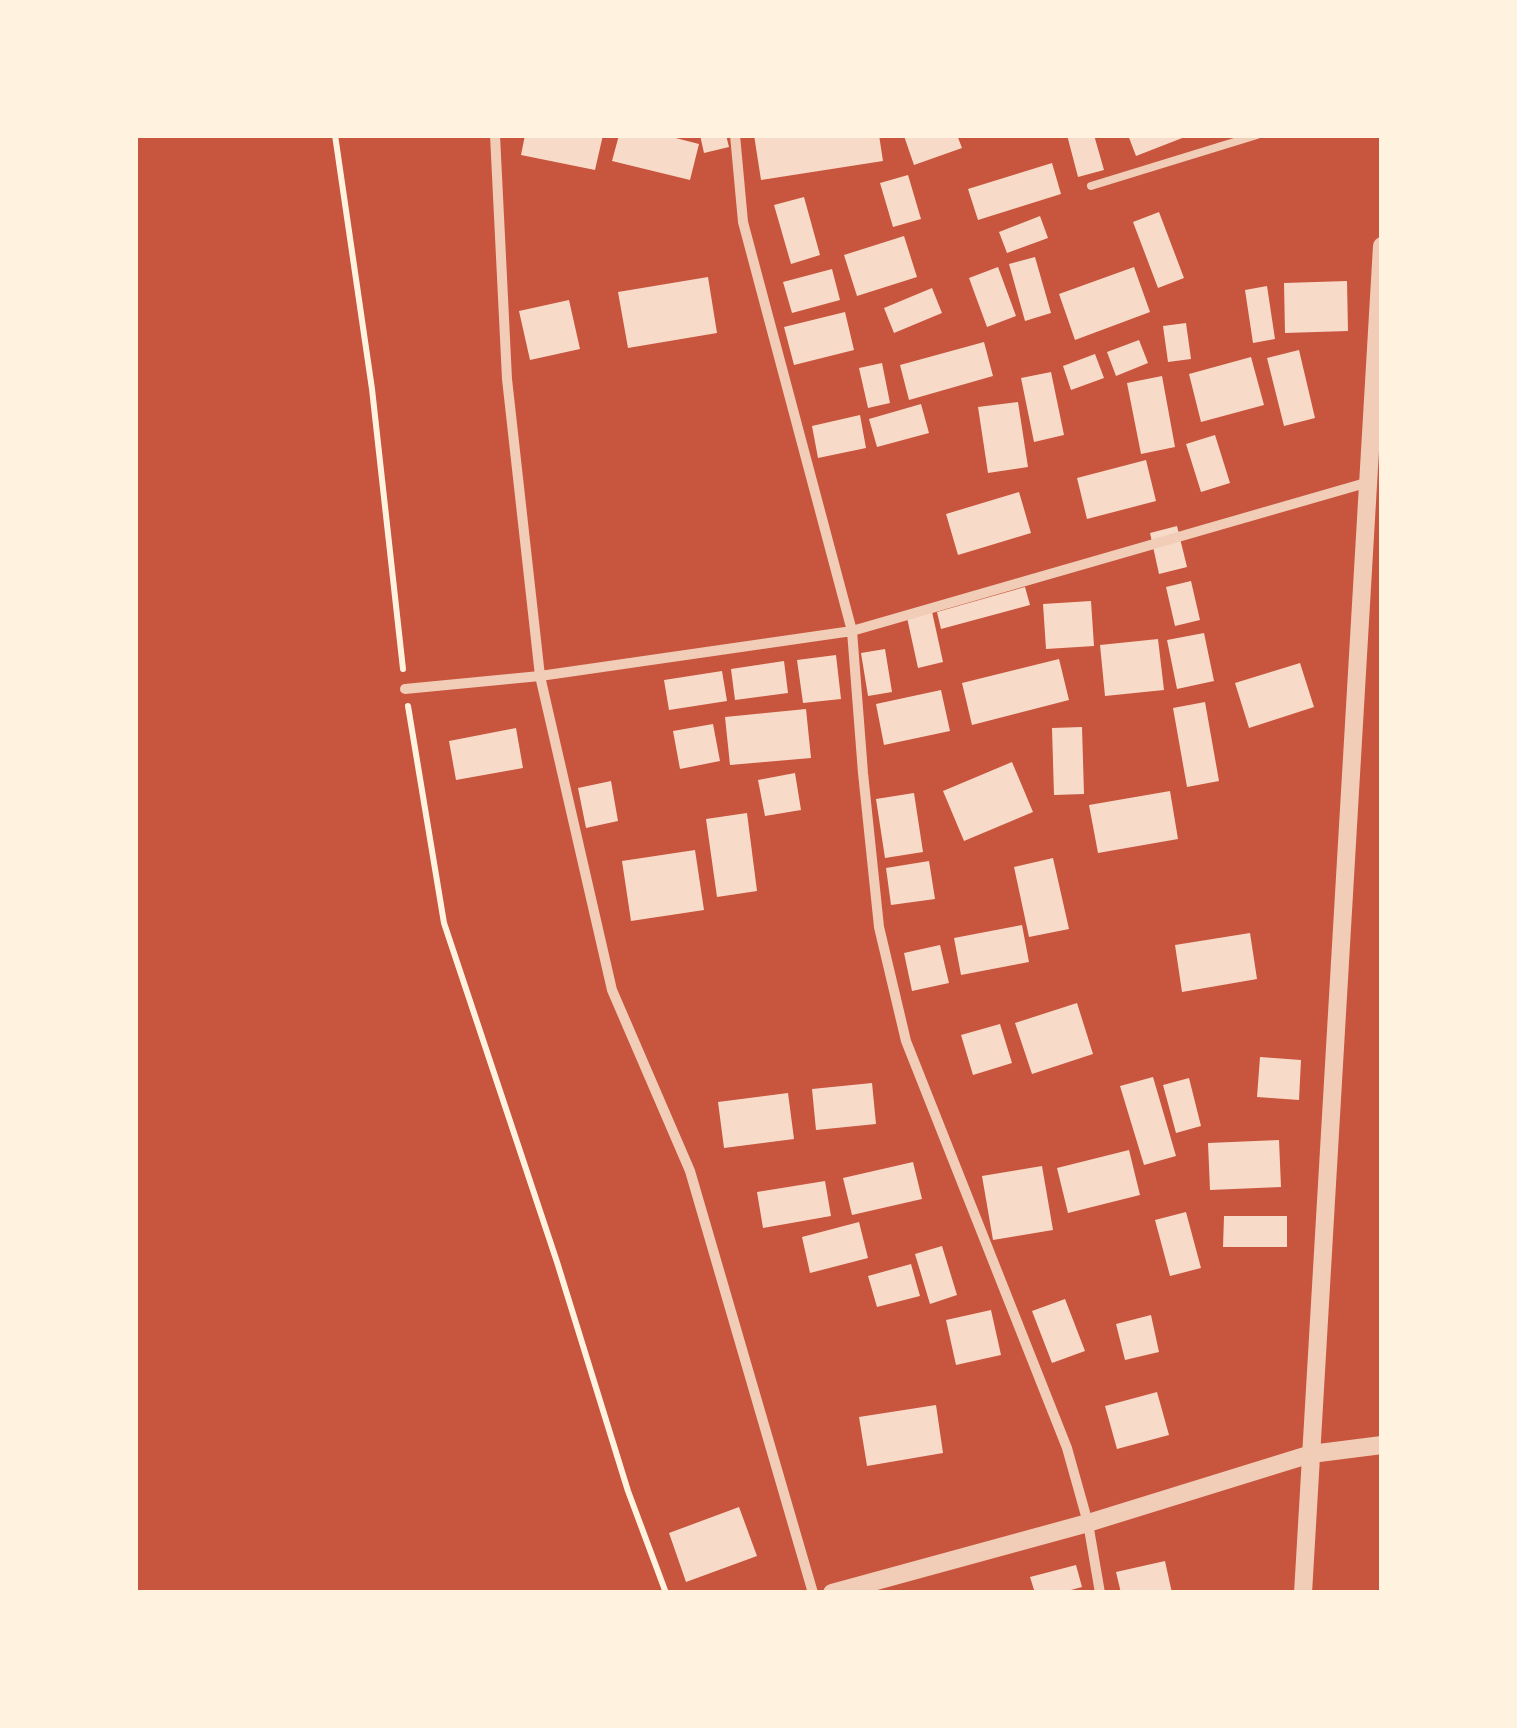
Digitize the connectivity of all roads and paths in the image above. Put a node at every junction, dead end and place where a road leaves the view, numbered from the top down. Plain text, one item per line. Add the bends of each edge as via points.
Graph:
1 (335, 135) edge
2 (496, 135) edge
3 (735, 135) edge
4 (1256, 135) edge
5 (1090, 186) dead end
6 (1382, 246) edge
7 (1369, 482) junction
8 (852, 631) junction
9 (540, 676) junction
10 (405, 689) junction
11 (1382, 1445) edge
12 (1310, 1454) junction
13 (1088, 1523) junction
14 (666, 1593) edge
15 (813, 1593) edge
16 (832, 1593) edge
17 (1100, 1593) edge
18 (1303, 1593) edge

1 - 10 path
2 - 9 street via 506,379
3 - 8 street via 742,222
4 - 5 lane
6 - 7 street
7 - 8 street
7 - 12 street
8 - 9 street
8 - 13 street via 879,927 906,1041 1067,1448
9 - 10 street
9 - 15 street via 612,990 690,1171
10 - 14 path via 444,923
11 - 12 street
12 - 13 street
12 - 18 street
13 - 16 street
13 - 17 street

